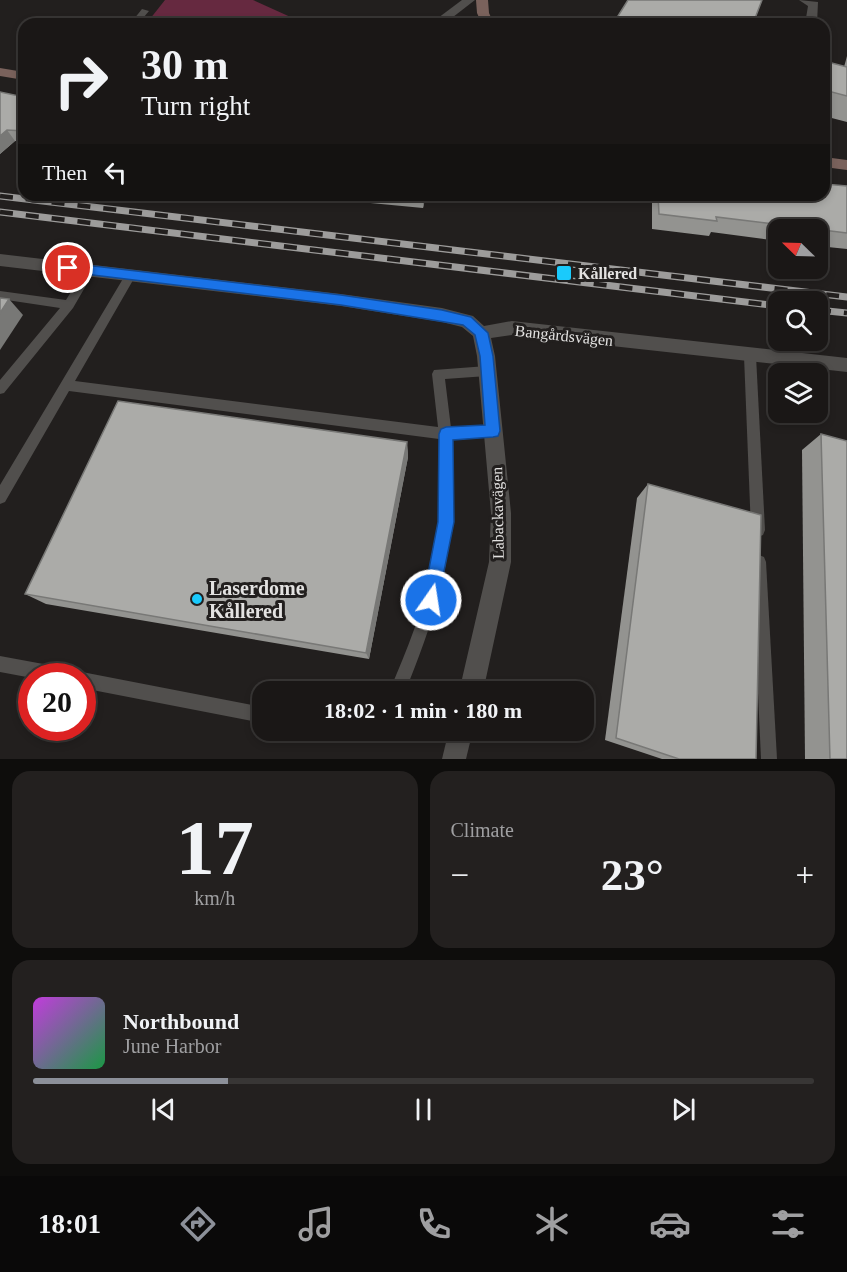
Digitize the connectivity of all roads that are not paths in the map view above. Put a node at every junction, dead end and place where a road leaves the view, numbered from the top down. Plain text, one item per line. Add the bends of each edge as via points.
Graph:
1 (469, 0) edge
2 (482, 0) edge
3 (804, 0) edge
4 (145, 11) dead end
5 (139, 18) edge
6 (446, 18) edge
7 (485, 18) edge
8 (812, 18) edge
9 (0, 72) edge
10 (18, 75) edge
11 (830, 163) edge
12 (847, 165) edge
13 (0, 260) edge
14 (90, 270) junction
15 (131, 275) junction
16 (0, 295) edge
17 (69, 305) junction
18 (481, 333) junction
19 (750, 356) junction
20 (847, 366) edge
21 (487, 371) junction
22 (2, 385) edge
23 (66, 385) junction
24 (493, 431) junction
25 (446, 434) junction
26 (0, 498) edge
27 (0, 664) edge
28 (18, 667) edge
29 (402, 681) edge
30 (473, 681) edge
31 (96, 683) edge
32 (252, 713) edge
33 (458, 741) edge
34 (454, 759) edge
35 (769, 759) edge

1 - 6 street
2 - 7 street
3 - 8 street via 814,4
4 - 5 lane
9 - 10 street
11 - 12 street
13 - 14 street
14 - 15 street
14 - 17 lane
15 - 18 street via 442,315 467,321
15 - 23 lane
16 - 17 lane
17 - 22 lane
18 - 19 street, Bangårdsvägen via 512,328
18 - 21 street, Labackavägen
19 - 20 street, Bangårdsvägen
19 - 35 lane
21 - 24 street, Labackavägen
21 - 25 lane via 438,374
23 - 25 lane
23 - 26 lane
24 - 25 lane
24 - 30 street, Labackavägen via 501,513 500,562
25 - 29 lane via 446,522 436,583 422,634
27 - 28 lane
31 - 32 lane
33 - 34 street

